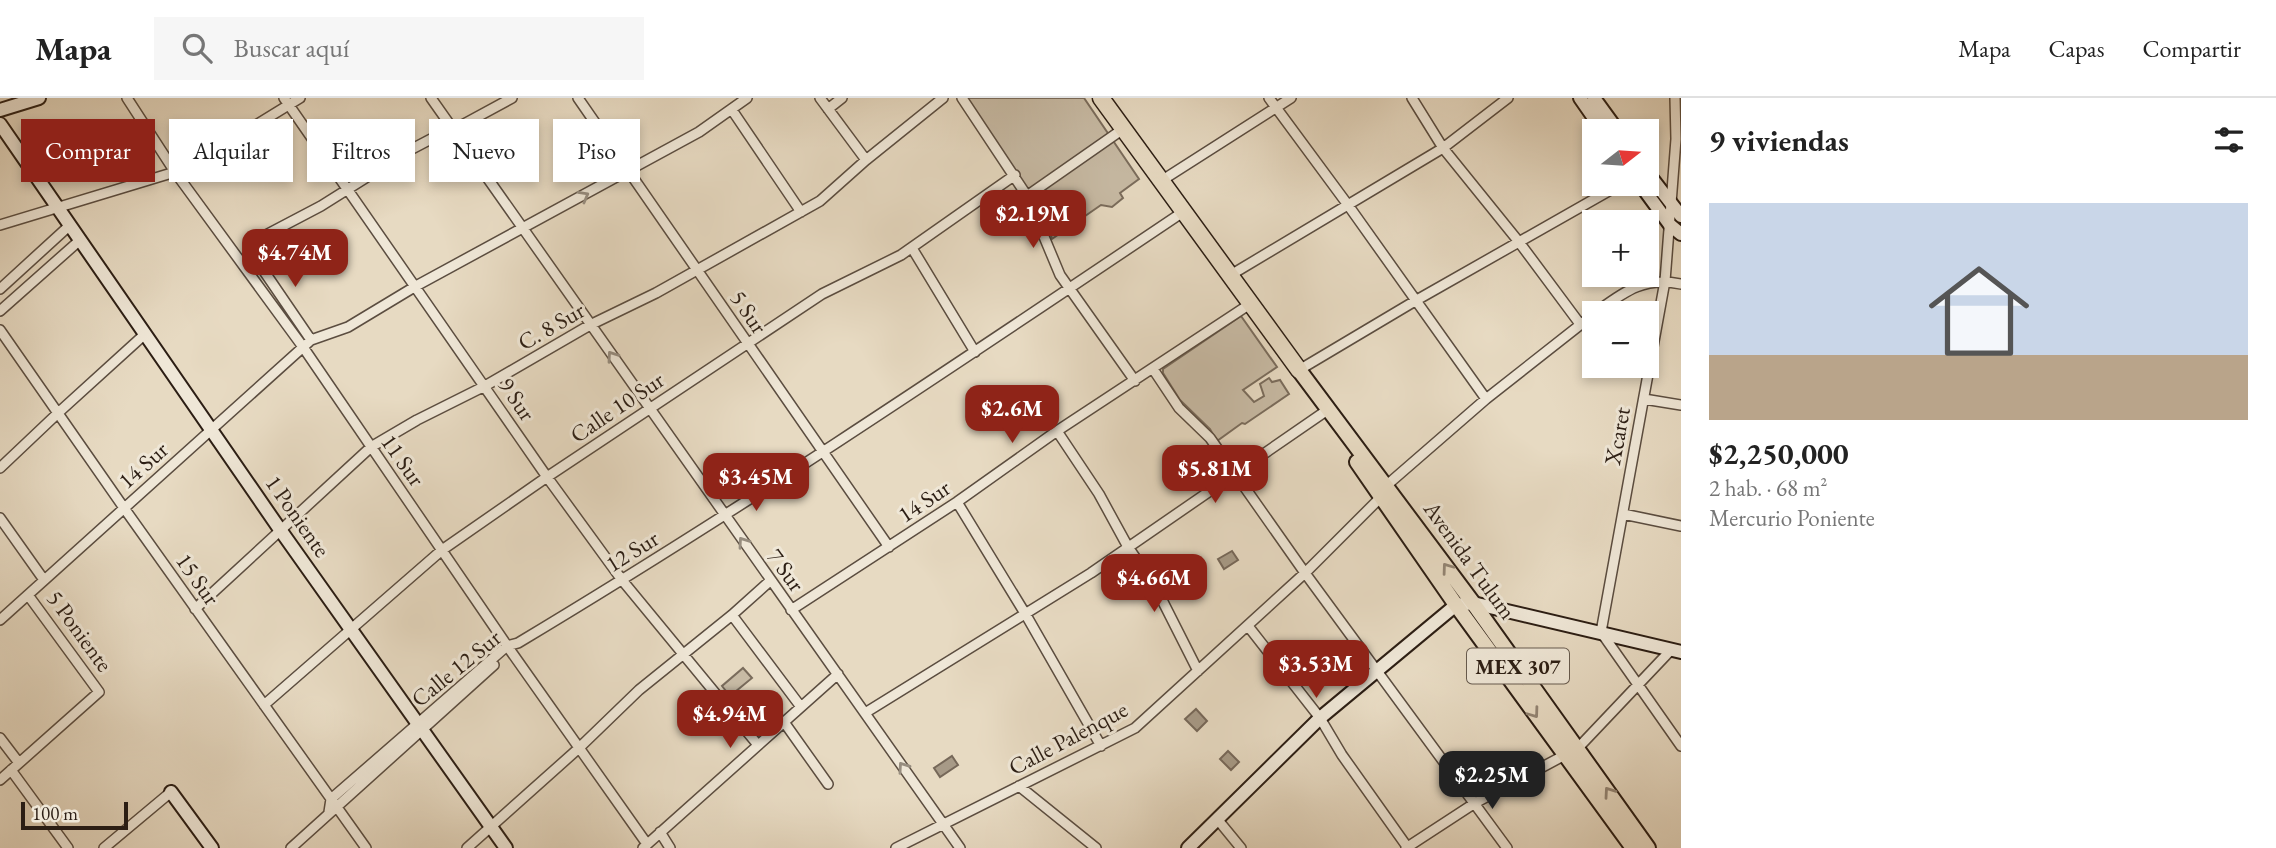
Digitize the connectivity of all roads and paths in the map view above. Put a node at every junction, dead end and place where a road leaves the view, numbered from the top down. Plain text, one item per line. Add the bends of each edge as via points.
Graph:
1 (38, 98) edge
2 (127, 98) edge
3 (300, 98) edge
4 (431, 98) edge
5 (512, 98) edge
6 (578, 98) edge
7 (747, 98) edge
8 (820, 98) edge
9 (842, 98) edge
10 (943, 98) edge
11 (962, 98) edge
12 (1101, 98) edge
13 (1269, 98) edge
14 (1291, 98) edge
15 (1412, 98) edge
16 (1508, 98) edge
17 (1580, 98) edge
18 (1594, 98) edge
19 (1675, 98) edge
20 (286, 101) edge
21 (1275, 107) junction
22 (828, 109) junction
23 (0, 110) edge
24 (732, 110) junction
25 (260, 119) edge
26 (445, 119) edge
27 (473, 119) edge
28 (592, 119) edge
29 (1595, 119) edge
30 (1609, 119) edge
31 (0, 124) edge
32 (1123, 129) junction
33 (429, 140) edge
34 (1443, 148) junction
35 (866, 160) junction
36 (169, 163) edge
37 (640, 165) edge
38 (169, 174) edge
39 (1015, 176) junction
40 (1161, 181) junction
41 (182, 182) edge
42 (490, 182) edge
43 (610, 182) edge
44 (635, 182) edge
45 (347, 188) junction
46 (1659, 188) edge
47 (1027, 196) junction
48 (1600, 196) edge
49 (1649, 196) edge
50 (1348, 205) junction
51 (1671, 205) junction
52 (57, 208) junction
53 (801, 212) junction
54 (1183, 212) junction
55 (1681, 216) edge
56 (0, 225) edge
57 (69, 226) junction
58 (1670, 226) junction
59 (524, 229) junction
60 (1681, 234) edge
61 (80, 240) junction
62 (1519, 242) junction
63 (912, 248) junction
64 (698, 270) junction
65 (1229, 276) junction
66 (1665, 281) junction
67 (1681, 284) edge
68 (416, 286) junction
69 (1070, 288) junction
70 (0, 289) edge
71 (1415, 301) junction
72 (1613, 301) edge
73 (1250, 304) junction
74 (0, 311) edge
75 (1580, 324) joint
76 (590, 325) junction
77 (0, 330) edge
78 (145, 334) junction
79 (311, 340) junction
80 (748, 345) junction
81 (303, 347) junction
82 (975, 352) junction
83 (1153, 369) junction
84 (1299, 370) junction
85 (1135, 381) junction
86 (485, 386) junction
87 (1644, 398) junction
88 (1486, 399) junction
89 (1681, 405) edge
90 (649, 409) junction
91 (58, 413) junction
92 (1323, 413) junction
93 (212, 429) junction
94 (1057, 431) junction
95 (370, 447) junction
96 (823, 452) junction
97 (0, 468) edge
98 (1236, 473) junction
99 (547, 477) junction
100 (1384, 491) junction
101 (957, 502) junction
102 (124, 508) junction
103 (1623, 514) junction
104 (724, 516) junction
105 (0, 518) edge
106 (1681, 526) edge
107 (281, 531) junction
108 (889, 547) junction
109 (1128, 547) junction
110 (442, 550) junction
111 (1306, 573) junction
112 (44, 580) junction
113 (622, 580) junction
114 (770, 581) junction
115 (28, 595) junction
116 (1473, 603) junction
117 (1456, 605) junction
118 (195, 609) junction
119 (792, 610) junction
120 (732, 615) junction
121 (1026, 615) junction
122 (0, 620) edge
123 (1248, 626) junction
124 (352, 629) junction
125 (1601, 632) junction
126 (518, 643) joint
127 (509, 648) junction
128 (1676, 651) edge
129 (684, 654) junction
130 (1377, 669) junction
131 (1198, 671) junction
132 (838, 674) junction
133 (1638, 686) junction
134 (264, 705) junction
135 (801, 707) junction
136 (865, 713) junction
137 (1320, 718) junction
138 (784, 722) junction
139 (421, 727) junction
140 (0, 738) edge
141 (758, 745) junction
142 (1101, 746) junction
143 (1681, 746) edge
144 (579, 748) junction
145 (1571, 751) junction
146 (19, 763) junction
147 (11, 770) junction
148 (0, 780) edge
149 (828, 784) dead end
150 (1019, 786) junction
151 (172, 792) joint
152 (1475, 803) junction
153 (332, 806) junction
154 (1218, 820) junction
155 (942, 823) junction
156 (491, 826) junction
157 (660, 832) junction
158 (645, 846) edge
159 (1407, 847) edge
160 (68, 848) edge
161 (104, 848) edge
162 (212, 848) edge
163 (291, 848) edge
164 (366, 848) edge
165 (467, 848) edge
166 (506, 848) edge
167 (670, 848) edge
168 (896, 848) edge
169 (960, 848) edge
170 (1096, 848) edge
171 (1188, 848) edge
172 (1241, 848) edge
173 (1507, 848) edge
174 (1633, 848) edge
175 (1648, 848) edge

1 - 23 street
2 - 36 street, 11 Sur
3 - 20 street
4 - 26 street, 7 Sur
5 - 27 street
6 - 28 street, 5 Sur
7 - 24 street
8 - 22 street
9 - 22 street
10 - 35 street, C. 8 Sur
11 - 39 street
12 - 32 highway, Avenida Tulum / MEX 307
13 - 21 street
14 - 21 street
15 - 34 street
16 - 34 street
17 - 29 street
18 - 30 street
19 - 51 street, Xcaret
20 - 25 street
20 - 45 street, 9 Sur
21 - 40 street
21 - 50 street
22 - 35 street
24 - 37 street
24 - 53 street
31 - 52 street, 1 Poniente
32 - 40 highway, Avenida Tulum / MEX 307
32 - 47 street
33 - 45 street
34 - 50 street
34 - 62 street
35 - 53 street, C. 8 Sur
38 - 52 street
39 - 47 street
39 - 63 street, Calle 10 Sur
40 - 54 highway, Avenida Tulum / MEX 307
41 - 81 street, 11 Sur
42 - 59 street, 7 Sur
59 -> 43 street
44 - 64 street, 5 Sur
45 - 68 street, 9 Sur
45 - 79 street via 262,237 254,250
46 - 51 street
47 - 69 street
48 - 62 street
49 - 58 street
50 - 65 street
50 - 71 street
51 - 55 street
51 - 58 street, Xcaret
52 - 56 street
52 - 57 street, 1 Poniente
53 - 64 street, C. 8 Sur
54 - 65 highway, Avenida Tulum / MEX 307
54 - 69 street, 12 Sur
57 - 61 street, 1 Poniente
57 - 70 street
58 - 60 street
58 - 66 street, Xcaret
59 - 68 street
59 - 76 street, 7 Sur
61 - 74 street
61 - 78 street, 1 Poniente
62 - 71 street
62 - 75 street
63 - 80 street, Calle 10 Sur via 822,294
63 - 82 street
64 - 76 street, C. 8 Sur
64 - 80 street, 5 Sur
65 - 73 highway, Avenida Tulum / MEX 307
66 - 67 street
66 - 72 street, Calle Palenque via 1632,288
66 - 87 street, Xcaret
68 - 79 street via 348,327
68 - 86 street, 9 Sur
69 - 82 street, 12 Sur
69 - 85 street
71 - 84 street
71 - 88 street
73 - 83 street, 14 Sur
73 - 84 highway, Avenida Tulum / MEX 307
75 - 88 street, Calle Palenque
76 - 86 street, C. 8 Sur
90 -> 76 street, 7 Sur
77 - 91 street, 15 Sur
78 - 91 street
78 - 93 street, 1 Poniente
79 - 81 street, 14 Sur
80 - 90 street, Calle 10 Sur
80 - 96 street, 5 Sur
81 - 93 street, 14 Sur
81 - 95 street, 11 Sur
82 - 96 street, 12 Sur
83 - 85 street, 14 Sur
83 - 98 street via 1179,408 1205,431
84 - 92 main road, Avenida Tulum / MEX 307
84 - 100 main road, Avenida Tulum / MEX 307
85 - 94 street, 14 Sur
86 - 95 street, C. 8 Sur
86 - 99 street, 9 Sur
87 - 89 street
87 - 103 street, Xcaret
88 - 100 street, Calle Palenque
90 - 99 street, Calle 10 Sur
90 - 104 street, 7 Sur
91 - 97 street
91 - 102 street, 15 Sur
92 - 98 street
92 - 100 main road, Avenida Tulum / MEX 307
93 - 102 street, 14 Sur
93 - 107 street, 1 Poniente
94 - 101 street, 14 Sur
94 - 109 street
95 - 107 street, C. 8 Sur
95 - 110 street, 11 Sur
96 - 104 street, 12 Sur
96 - 108 street, 5 Sur
98 - 109 street
98 - 111 street
99 - 110 street, Calle 10 Sur
99 - 113 street, 9 Sur
100 - 111 street, Calle Palenque
116 -> 100 main road, Avenida Tulum / MEX 307
100 - 117 main road, Avenida Tulum / MEX 307
101 - 108 street, 14 Sur
101 - 121 street
102 - 112 street, 14 Sur
102 - 118 street, 15 Sur
103 - 106 street
103 - 125 street, Xcaret
104 - 113 street, 12 Sur
114 -> 104 street, 7 Sur
105 - 112 street, 5 Poniente
107 - 118 street, C. 8 Sur
107 - 124 street, 1 Poniente
108 - 119 street, 14 Sur
109 - 121 street
109 - 131 street via 1164,602
110 - 124 street, Calle 10 Sur
110 - 127 street, 11 Sur
111 - 123 street, Calle Palenque
111 - 130 street
112 - 115 street, 14 Sur
113 - 126 street, 12 Sur
113 - 129 street, 9 Sur
114 - 119 street, 7 Sur
114 - 120 street
115 - 122 street, 14 Sur
115 - 146 street, 5 Poniente via 99,692
116 - 117 street
116 - 125 street
116 - 145 main road, Avenida Tulum / MEX 307
117 - 130 street
117 -> 145 main road, Avenida Tulum / MEX 307
118 - 134 street, 15 Sur
119 - 132 street, 7 Sur
120 - 129 street
120 - 135 street
121 - 136 street
121 - 142 street
123 - 131 street, Calle Palenque
123 - 137 street
124 - 134 street, Calle 10 Sur
124 - 139 street, 1 Poniente
125 - 128 street
125 - 133 street
126 - 127 street, Calle 12 Sur
127 - 139 street, Calle 12 Sur
127 - 144 street, 11 Sur
128 - 133 street
129 - 141 street, 9 Sur
129 - 144 street
130 - 137 street
130 - 152 street
131 - 142 street, Calle Palenque via 1135,728
132 - 135 street
132 - 136 street, 7 Sur
133 - 143 street
133 - 145 street
134 - 153 street, 15 Sur
135 - 138 street
155 -> 136 street, 7 Sur
137 - 154 street
137 - 159 street
138 - 141 street
138 - 149 street
139 - 153 street, Calle 12 Sur
139 - 156 street, 1 Poniente
140 - 146 street
141 - 157 street
142 - 150 street, Calle Palenque
144 - 156 street
144 - 158 street, 11 Sur
145 - 152 street
145 - 174 main road, Avenida Tulum / MEX 307
175 -> 145 main road, Avenida Tulum / MEX 307
146 - 147 street
147 - 148 street
147 - 160 street
150 - 155 street, Calle Palenque
150 - 170 street
151 - 161 street
151 - 162 street
152 - 159 street
152 - 173 street
153 - 163 street, Calle 12 Sur
153 - 164 street, 15 Sur
154 - 171 street
154 - 172 street
155 - 168 street, Calle Palenque
155 - 169 street, 7 Sur
156 - 165 street
156 - 166 street, 1 Poniente
157 - 158 street
157 - 167 street

